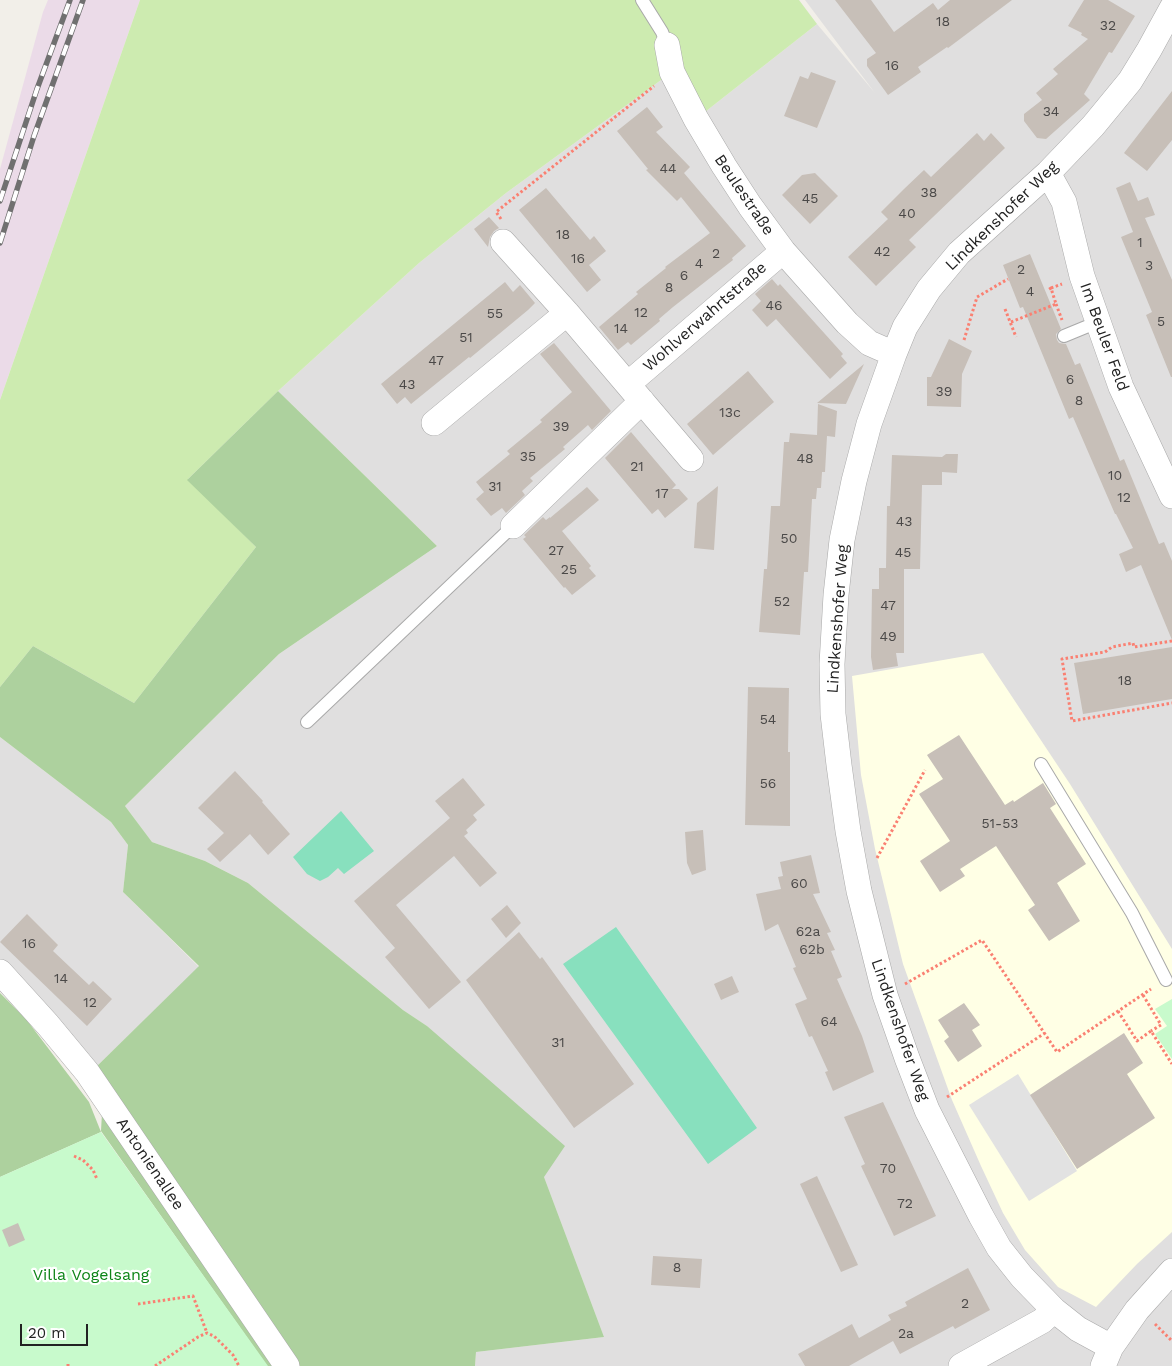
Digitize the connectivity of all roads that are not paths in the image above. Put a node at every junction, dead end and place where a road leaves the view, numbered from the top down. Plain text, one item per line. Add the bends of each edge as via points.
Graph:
1 (642, 0) edge
2 (1172, 8) edge
3 (667, 45) joint
4 (1048, 173) junction
5 (503, 242) road end
6 (783, 251) junction
7 (567, 313) junction
8 (1098, 322) junction
9 (1064, 336) dead end
10 (894, 354) junction
11 (635, 392) junction
12 (434, 423) dead end
13 (691, 458) dead end
14 (1172, 496) edge
15 (514, 526) joint
16 (307, 722) dead end
17 (1041, 764) dead end
18 (0, 972) edge
19 (1166, 980) road end
20 (1172, 1271) edge
21 (1054, 1310) junction
22 (1107, 1356) edge
23 (287, 1366) edge
24 (962, 1366) edge

1 - 3 lane, Beulestraße
2 - 4 street, Lindkenshofer Weg via 1130,81
3 - 6 street, Beulestraße via 672,72 696,119 750,206
4 - 8 street, Im Beuler Feld via 1064,202 1082,276
4 - 10 street, Lindkenshofer Weg via 959,253 929,289 905,327
5 - 7 street, Wohlverwahrtstraße
6 - 10 street, Beulestraße via 847,323 869,343
6 - 11 street, Wohlverwahrtstraße
7 - 11 street, Wohlverwahrtstraße
7 - 12 street
8 - 9 lane
8 - 14 street, Im Beuler Feld via 1121,387
10 - 21 street, Lindkenshofer Weg via 869,424 854,482 842,540 836,595 833,714 848,831 885,995 927,1110 999,1248
11 - 13 street, Wohlverwahrtstraße
11 - 15 street, Wohlverwahrtstraße
15 - 16 lane
17 - 19 lane via 1132,913
18 - 23 street, Antonienallee via 87,1072
20 - 22 street via 1136,1310
21 - 22 street, Lindkenshofer Weg
21 - 24 street via 1042,1321

